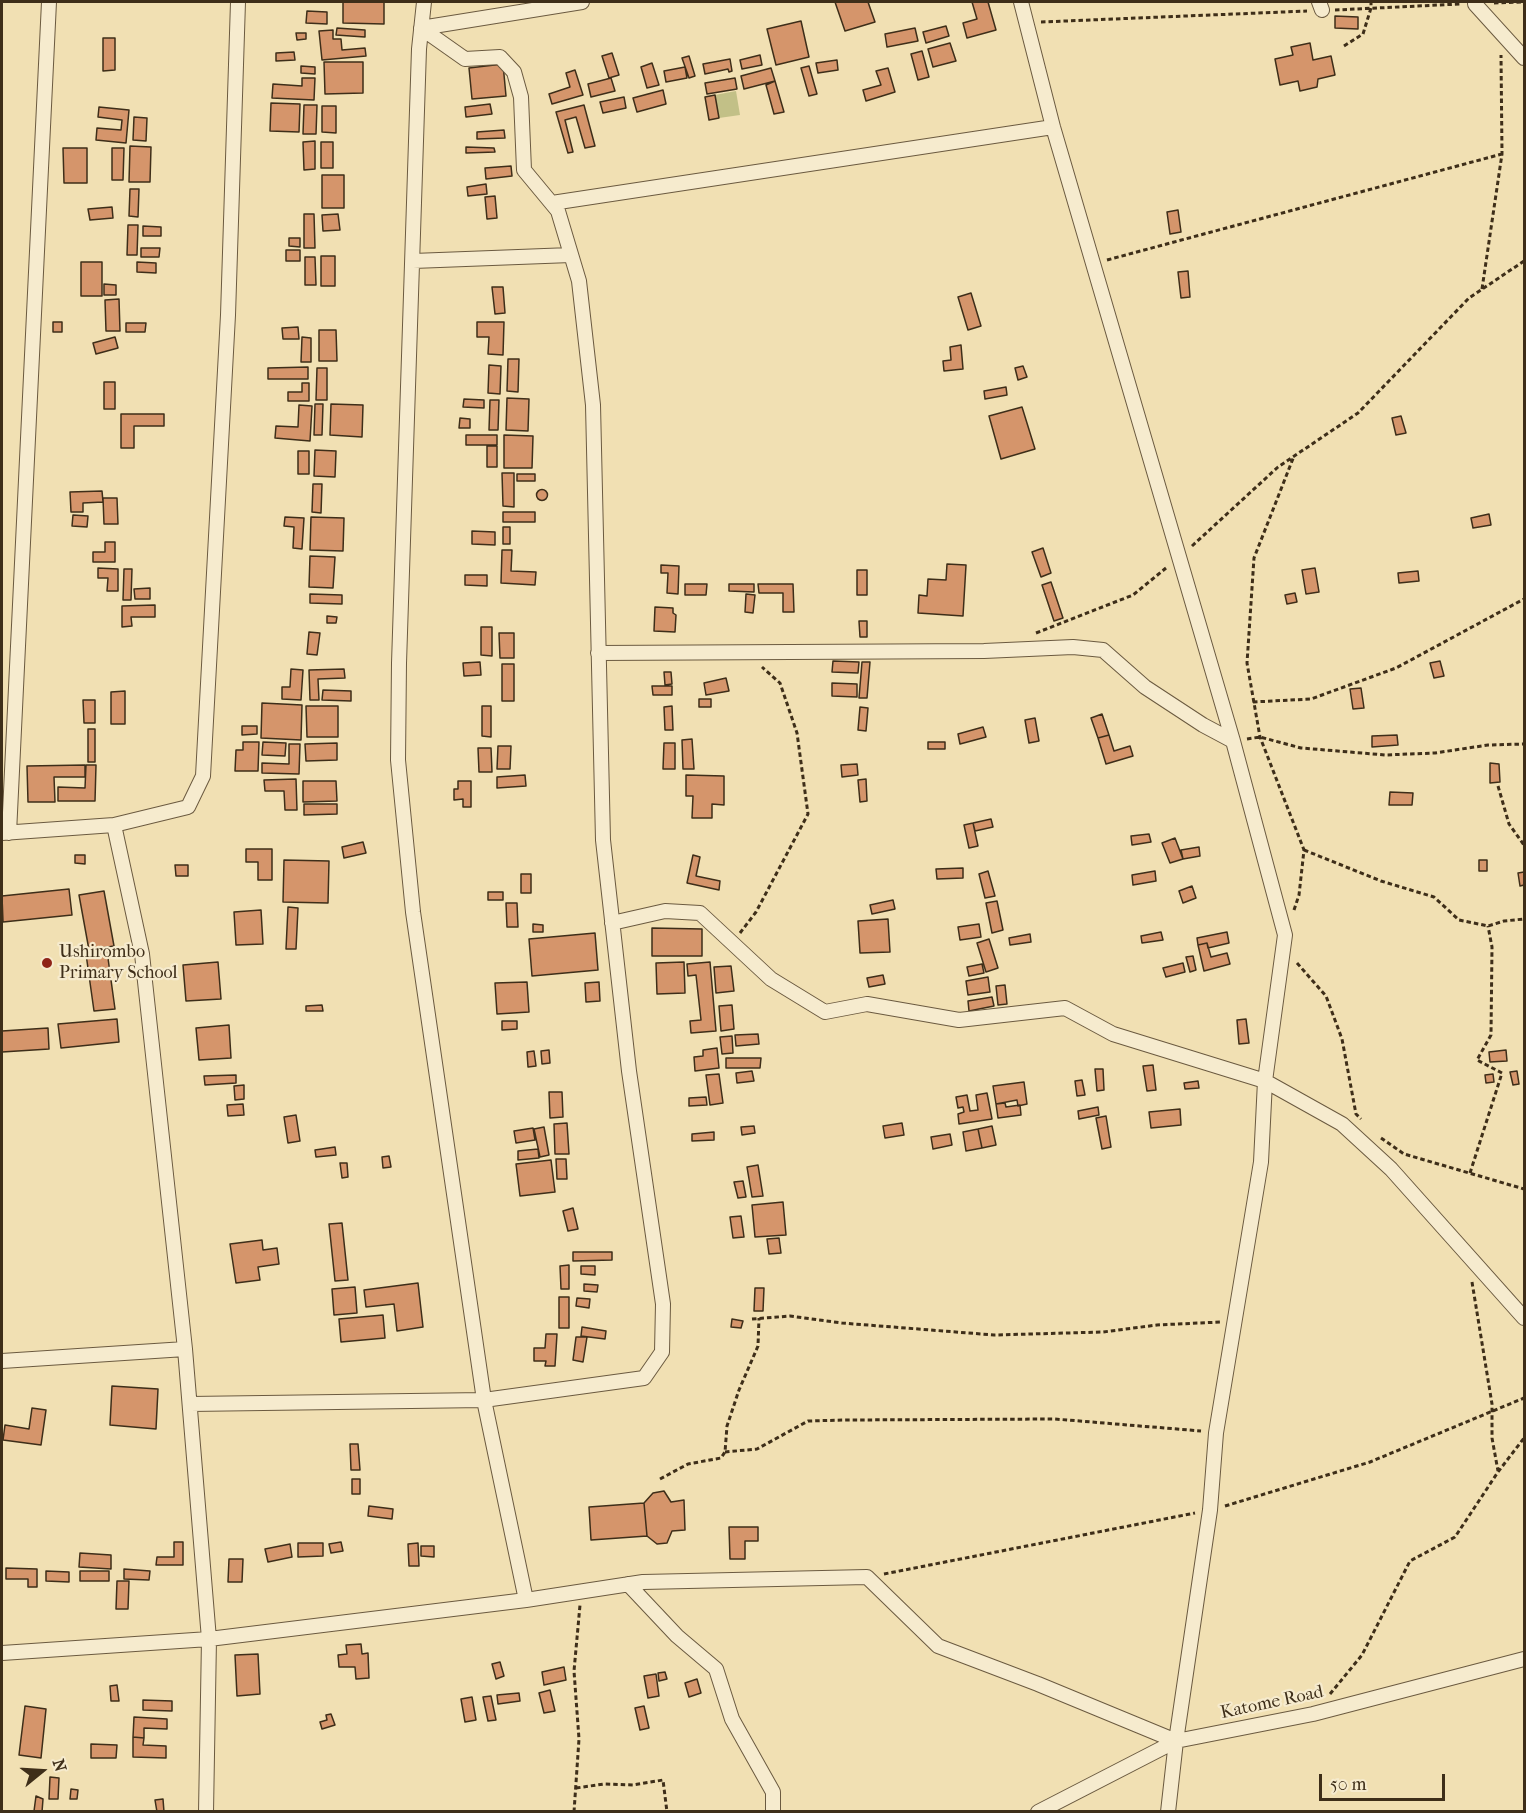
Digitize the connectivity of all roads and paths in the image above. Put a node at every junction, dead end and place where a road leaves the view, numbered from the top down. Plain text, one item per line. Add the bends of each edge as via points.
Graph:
1 (49, 2) edge
2 (238, 2) edge
3 (424, 2) edge
4 (582, 2) edge
5 (1021, 2) edge
6 (1371, 2) edge
7 (1524, 2) edge
8 (1475, 4) junction
9 (1320, 6) edge
10 (1371, 8) junction
11 (1027, 23) junction
12 (421, 28) junction
13 (1501, 30) junction
14 (1344, 46) dead end
15 (1524, 58) edge
16 (1053, 127) junction
17 (1502, 154) junction
18 (552, 203) junction
19 (571, 255) junction
20 (413, 261) junction
21 (1524, 261) edge
22 (1093, 264) junction
23 (1482, 289) junction
24 (1294, 456) junction
25 (1179, 558) junction
26 (1524, 599) edge
27 (1029, 635) dead end
28 (598, 653) junction
29 (747, 653) junction
30 (1253, 702) junction
31 (1260, 737) junction
32 (1233, 741) junction
33 (1524, 744) edge
34 (1498, 786) dead end
35 (114, 825) junction
36 (5, 833) edge
37 (1524, 845) edge
38 (1304, 850) junction
39 (1524, 919) edge
40 (612, 923) junction
41 (1488, 926) junction
42 (1285, 935) junction
43 (732, 943) junction
44 (1265, 1081) junction
45 (1364, 1121) dead end
46 (1379, 1136) dead end
47 (1470, 1173) junction
48 (1524, 1189) edge
49 (1471, 1259) junction
50 (759, 1318) junction
51 (1524, 1318) edge
52 (753, 1319) dead end
53 (1234, 1321) junction
54 (185, 1349) junction
55 (2, 1361) edge
56 (484, 1400) junction
57 (189, 1404) junction
58 (1216, 1433) junction
59 (1524, 1438) edge
60 (725, 1452) junction
61 (1498, 1472) junction
62 (660, 1479) dead end
63 (628, 1584) junction
64 (582, 1592) junction
65 (526, 1600) junction
66 (209, 1639) junction
67 (2, 1653) edge
68 (1524, 1659) edge
69 (1314, 1714) junction
70 (1176, 1741) junction
71 (576, 1788) junction
72 (206, 1812) edge
73 (574, 1812) edge
74 (667, 1812) edge
75 (773, 1812) edge
76 (1038, 1812) edge
77 (1168, 1812) edge

1 - 36 street
2 - 35 street via 228,315 203,776 188,807
3 - 12 street
4 - 12 street
5 - 11 street
6 - 10 path
7 - 8 path
8 - 10 path
8 - 13 street
9 - 10 path
9 - 11 path
10 - 14 path via 1363,34
11 - 16 street
12 - 18 street via 465,59 500,57 514,72 521,97 524,170
12 - 20 street
13 - 15 street
13 - 17 path
16 - 18 street
16 - 22 street
17 - 22 path
17 - 23 path
18 - 19 street
19 - 20 street
19 - 28 street via 579,281 593,405
20 - 56 street via 398,760 413,912
21 - 23 path
22 - 25 street
23 - 24 path via 1358,413
24 - 25 path
24 - 30 path via 1254,558 1247,663
25 - 27 path via 1133,595
25 - 32 street
26 - 30 path via 1385,672 1311,699
28 - 29 street
28 - 40 street via 603,840
29 - 32 street via 1073,647 1103,650 1145,687
29 - 43 path via 780,683 797,733 808,814 756,912
30 - 31 path
31 - 32 path
31 - 33 path via 1301,748 1385,755
31 - 38 path
32 - 42 street
34 - 37 path via 1509,824
35 - 36 street
35 - 54 street via 142,954
38 - 41 path via 1434,897 1459,920
38 - 42 path via 1299,895
39 - 41 path
40 - 43 street via 665,911 700,913
40 - 56 street via 663,1305 663,1352 644,1378
41 - 47 path via 1492,947 1491,1035 1477,1060 1503,1072
42 - 44 street
42 - 45 path via 1297,963 1326,996 1342,1039 1356,1114
43 - 44 street via 771,979 825,1011 867,1004 959,1020 1065,1008 1113,1034
44 - 49 street via 1342,1124 1391,1169
44 - 53 street via 1261,1162
46 - 47 path via 1404,1154
47 - 48 path
49 - 51 street
49 - 61 path
50 - 52 path
50 - 53 path via 790,1316 994,1335 1103,1332
50 - 60 path via 758,1346 727,1426
53 - 58 street
54 - 55 street
54 - 57 street
56 - 57 street
56 - 65 street
57 - 66 street
58 - 60 path via 1055,1419 808,1421 757,1449
58 - 70 street via 1210,1510
59 - 61 path
60 - 62 path via 721,1458 688,1464
61 - 69 path via 1455,1537 1410,1561 1362,1655
63 - 64 street
63 - 70 street via 867,1577 938,1646
63 - 75 street via 677,1636 716,1669 732,1719 773,1792
64 - 65 street
64 - 71 path via 574,1671 579,1739
65 - 66 street
66 - 67 street
66 - 72 street
68 - 69 street, Katome Road
69 - 70 street, Katome Road
70 - 76 street, Katome Road
70 - 77 street
71 - 73 path
71 - 74 path via 663,1780

